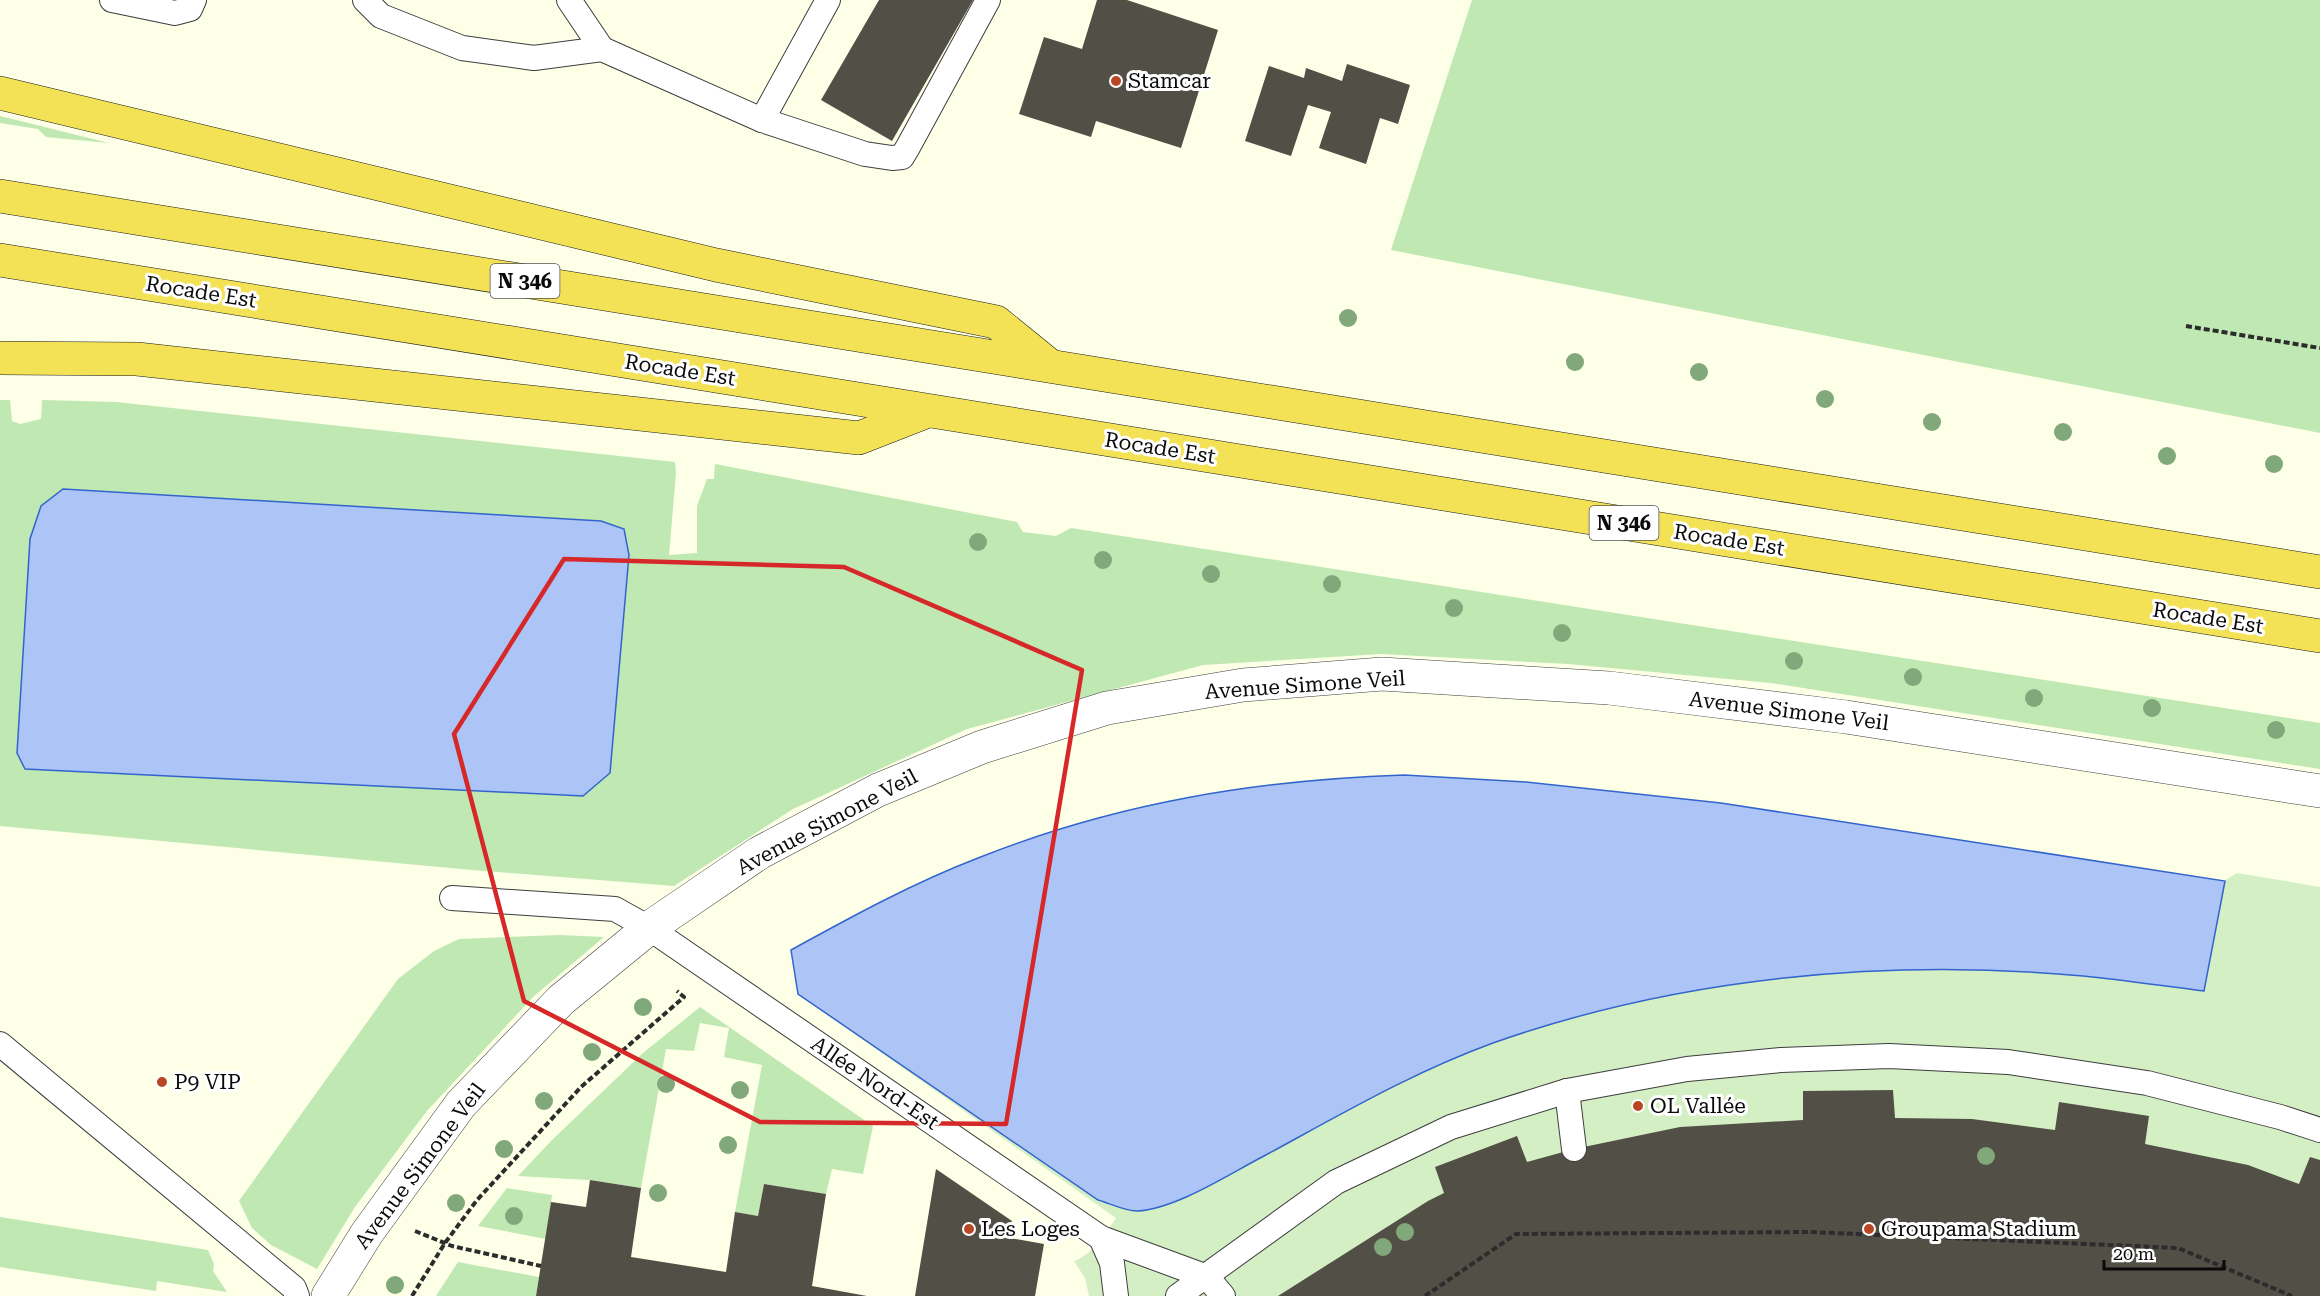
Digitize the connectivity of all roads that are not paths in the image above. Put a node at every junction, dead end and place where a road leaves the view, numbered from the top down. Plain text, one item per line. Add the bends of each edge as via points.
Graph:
1 (112, 0) edge
2 (194, 0) edge
3 (365, 0) edge
4 (569, 0) edge
5 (828, 0) edge
6 (988, 0) edge
7 (602, 49) junction
8 (0, 93) edge
9 (762, 120) junction
10 (0, 196) edge
11 (0, 260) edge
12 (0, 358) edge
13 (1050, 366) junction
14 (927, 411) junction
15 (2320, 572) edge
16 (2320, 636) edge
17 (2320, 791) edge
18 (452, 898) dead end
19 (649, 928) junction
20 (0, 1044) edge
21 (1567, 1091) junction
22 (2320, 1130) edge
23 (1574, 1149) dead end
24 (1101, 1239) junction
25 (1207, 1276) junction
26 (297, 1296) edge
27 (328, 1296) edge
28 (1116, 1296) edge
29 (1179, 1296) edge
30 (1223, 1296) edge

1 - 2 lane via 175,13 190,9
3 - 7 lane via 381,15 462,48 534,58
4 - 7 lane
5 - 9 lane
6 - 9 lane via 902,157 865,154
7 - 9 lane
8 - 13 highway via 716,265 996,322
10 - 13 highway, N 346
11 - 14 highway, Rocade Est / N 346
12 - 14 highway via 137,358 859,438
13 - 15 highway, N 346
14 - 16 highway, Rocade Est / N 346
17 - 19 street, Avenue Simone Veil via 1846,717 1609,688 1382,674 1243,685 1107,708 982,747 878,790 759,853
18 - 19 lane, Allée Nord-Est via 615,909
19 - 24 lane, Allée Nord-Est
19 - 27 street, Avenue Simone Veil via 561,1000 461,1104 378,1217
20 - 26 lane via 294,1288
21 - 22 lane via 1687,1069 1781,1060 1889,1056 2008,1062 2147,1083
21 - 23 lane
21 - 25 lane via 1451,1127 1336,1182
24 - 25 lane, Allée Nord-Est
24 - 28 lane via 1112,1263
25 - 29 lane
25 - 30 lane

